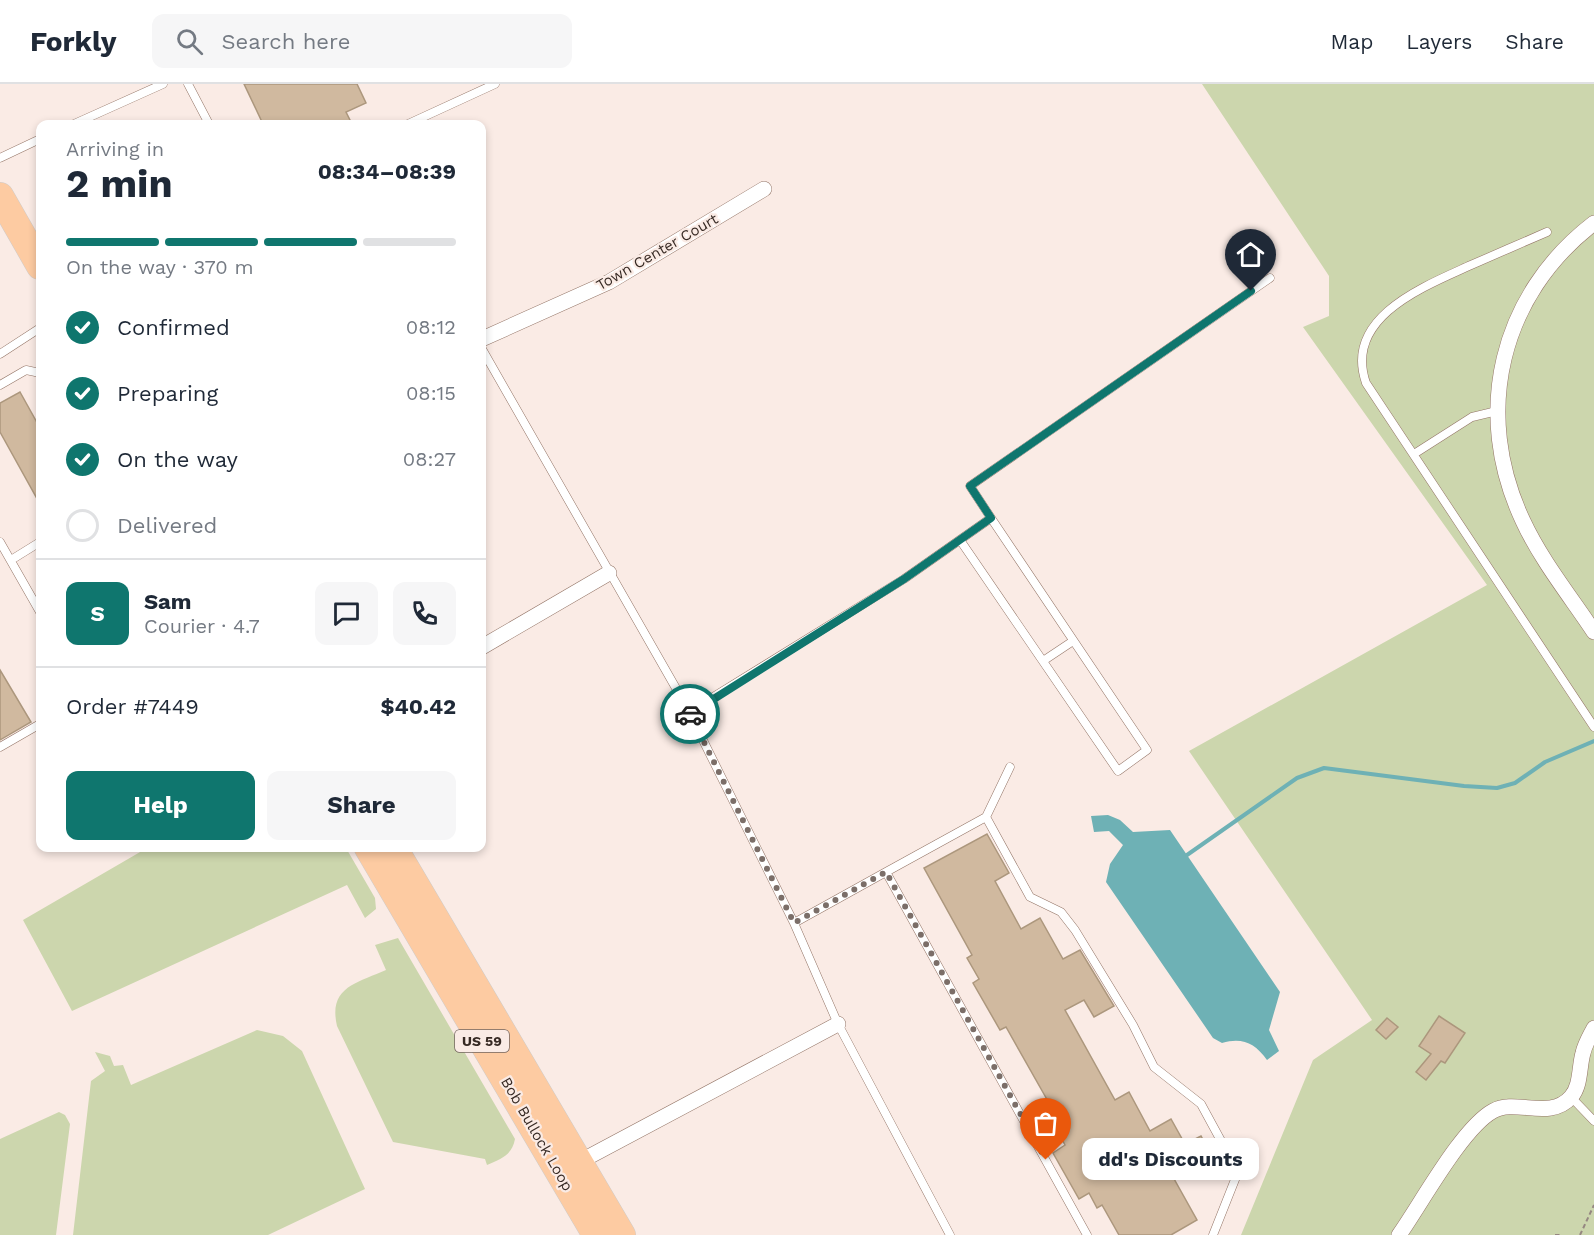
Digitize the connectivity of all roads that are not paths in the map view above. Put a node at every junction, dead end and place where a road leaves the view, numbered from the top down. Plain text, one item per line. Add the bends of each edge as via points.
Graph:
1 (163, 84) edge
2 (188, 84) edge
3 (495, 84) edge
4 (83, 120) edge
5 (207, 120) edge
6 (417, 120) edge
7 (36, 142) edge
8 (0, 158) edge
9 (0, 174) edge
10 (764, 189) dead end
11 (0, 196) edge
12 (0, 219) edge
13 (1594, 223) edge
14 (1547, 232) dead end
15 (36, 236) edge
16 (36, 259) edge
17 (1270, 278) dead end
18 (36, 281) edge
19 (36, 331) edge
20 (486, 337) edge
21 (0, 354) edge
22 (486, 356) edge
23 (36, 372) edge
24 (0, 385) edge
25 (1497, 411) junction
26 (1414, 454) junction
27 (991, 518) junction
28 (960, 540) junction
29 (0, 542) edge
30 (36, 544) edge
31 (11, 560) junction
32 (609, 573) junction
33 (36, 605) edge
34 (1594, 632) edge
35 (1073, 641) junction
36 (486, 645) edge
37 (1043, 661) junction
38 (689, 712) junction
39 (36, 726) edge
40 (1594, 727) edge
41 (0, 747) edge
42 (1010, 767) dead end
43 (986, 817) junction
44 (370, 852) edge
45 (396, 852) edge
46 (886, 872) junction
47 (794, 923) junction
48 (838, 1024) junction
49 (1594, 1028) edge
50 (1571, 1097) junction
51 (1594, 1121) edge
52 (579, 1162) junction
53 (596, 1235) edge
54 (622, 1235) edge
55 (950, 1235) edge
56 (1087, 1235) edge
57 (1213, 1235) edge
58 (1399, 1235) edge

1 - 4 lane
2 - 5 lane
3 - 6 lane
7 - 8 lane
9 - 15 highway
10 - 20 street, Town Center Court via 609,282
11 - 16 highway
12 - 18 highway
13 - 25 street via 1549,264 1528,297 1505,354
14 - 26 lane via 1410,294 1380,317 1372,330 1362,352 1362,372
17 - 27 lane via 970,486
19 - 21 lane
22 - 32 lane
23 - 24 lane via 26,370
25 - 26 lane via 1472,417
25 - 34 street via 1503,463 1521,516
26 - 40 lane
27 - 28 lane
27 - 35 lane
28 - 37 lane
28 - 38 lane
29 - 31 lane
30 - 31 lane
31 - 33 lane
32 - 36 street
32 - 38 lane
35 - 37 lane
35 - 37 lane via 1147,750 1118,771
38 - 47 lane
39 - 41 lane
42 - 43 lane
43 - 46 lane
43 - 57 lane via 1030,897 1061,912 1075,930 1154,1067 1201,1104 1238,1172
44 - 53 highway, Bob Bullock Loop / US 59
45 - 52 highway, Bob Bullock Loop / US 59
46 - 47 lane
46 - 56 lane
47 - 48 lane
48 - 52 street
48 - 55 lane
49 - 50 street via 1582,1053 1576,1091
50 - 51 lane
50 - 58 street via 1549,1108 1500,1108 1484,1117 1464,1138
52 - 54 highway, Bob Bullock Loop / US 59

